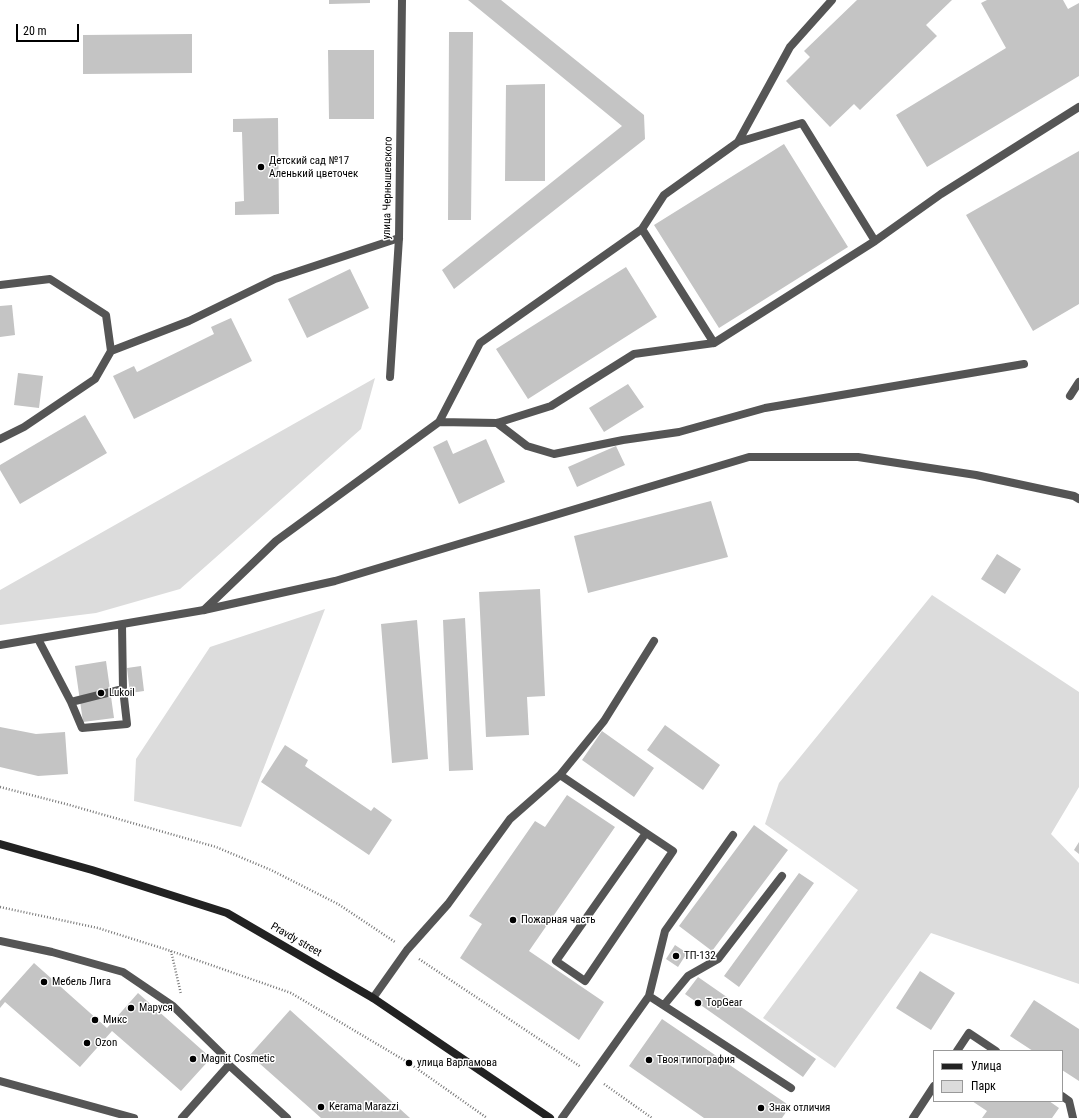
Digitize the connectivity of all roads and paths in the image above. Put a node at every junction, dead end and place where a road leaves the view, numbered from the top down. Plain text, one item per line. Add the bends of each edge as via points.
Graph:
1 (402, 0) edge
2 (832, 0) edge
3 (1079, 107) edge
4 (738, 142) junction
5 (642, 228) junction
6 (399, 238) junction
7 (876, 241) junction
8 (0, 285) edge
9 (714, 343) junction
10 (111, 350) junction
11 (1024, 364) dead end
12 (390, 377) dead end
13 (1079, 382) edge
14 (1070, 396) dead end
15 (438, 422) junction
16 (497, 423) junction
17 (0, 439) edge
18 (1077, 497) edge
19 (204, 610) junction
20 (122, 625) junction
21 (38, 639) junction
22 (654, 641) dead end
23 (0, 645) edge
24 (123, 689) junction
25 (71, 702) junction
26 (560, 775) junction
27 (0, 787) edge
28 (646, 834) junction
29 (733, 835) dead end
30 (0, 844) edge
31 (782, 876) dead end
32 (0, 907) edge
33 (0, 941) edge
34 (171, 950) junction
35 (407, 950) junction
36 (181, 995) dead end
37 (649, 996) junction
38 (373, 998) junction
39 (664, 1005) junction
40 (958, 1050) edge
41 (994, 1050) edge
42 (229, 1065) junction
43 (592, 1076) junction
44 (0, 1081) edge
45 (933, 1087) edge
46 (791, 1088) dead end
47 (1063, 1097) edge
48 (115, 1115) edge
49 (134, 1118) edge
50 (182, 1118) edge
51 (287, 1118) edge
52 (487, 1118) edge
53 (550, 1118) edge
54 (562, 1118) edge
55 (652, 1118) edge
56 (912, 1118) edge
57 (1073, 1118) edge

1 - 6 street, улица Чернышевского
2 - 4 street via 790,47
3 - 7 street via 941,194
4 - 5 street via 664,196
4 - 7 street via 802,123
5 - 9 street
5 - 15 street via 480,343
6 - 10 street via 275,279 189,321
6 - 12 street, улица Чернышевского
7 - 9 street
8 - 10 street via 50,279 106,315
9 - 16 street via 634,354 551,406
10 - 17 street via 95,379 24,427
11 - 16 street via 766,408 679,432 554,454 527,446
13 - 14 street
15 - 16 street
15 - 19 street via 276,541
18 - 19 street via 976,475 858,457 749,457 335,581
19 - 20 street
20 - 21 street
20 - 24 street
21 - 23 street
21 - 25 street
22 - 26 street via 604,721
24 - 25 street
24 - 25 street via 127,724 82,728
26 - 28 street
26 - 35 street via 510,819 448,904
27 - 35 path via 216,847 270,870 338,904
28 - 28 street via 556,961 585,981 674,852
29 - 37 street via 665,931
30 - 38 main road, Pravdy street via 227,913
31 - 39 street via 718,959 688,976
32 - 34 path via 98,928
33 - 42 street via 124,972 173,1006 223,1054
34 - 36 path
34 - 52 path via 291,994 408,1063
35 - 38 street
35 - 43 path
37 - 39 street
37 - 43 street
38 - 53 main road, Pravdy street
39 - 46 street
40 - 41 street via 969,1033
42 - 50 street
42 - 51 street
43 - 54 street
43 - 55 path
44 - 48 street
45 - 56 street
47 - 57 street via 1068,1101
48 - 49 street

